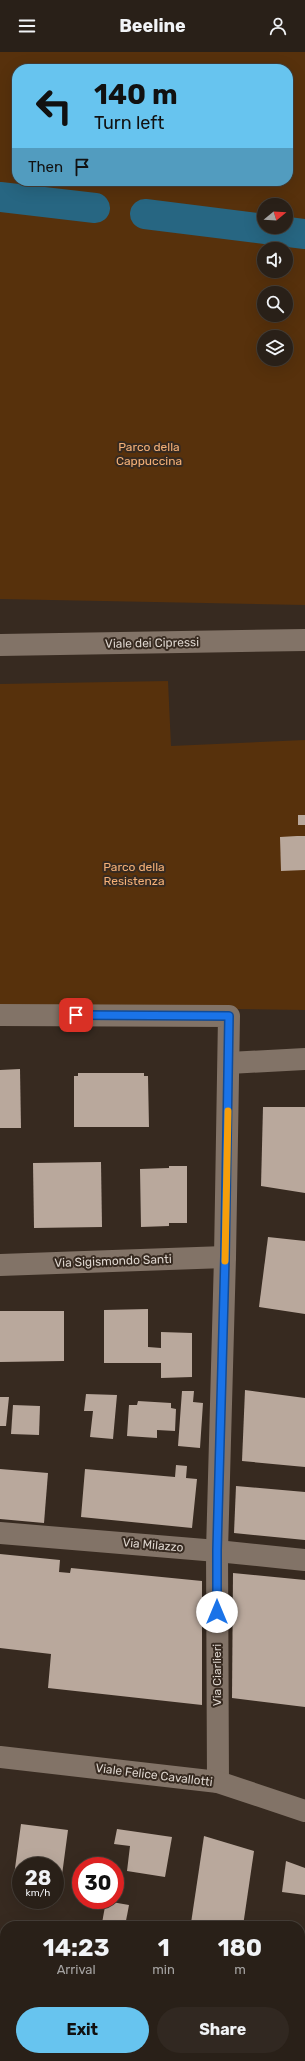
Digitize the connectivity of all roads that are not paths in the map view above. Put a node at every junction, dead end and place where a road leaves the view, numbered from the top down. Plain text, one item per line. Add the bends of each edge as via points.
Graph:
1 (305, 640) edge
2 (0, 646) edge
3 (0, 1015) edge
4 (305, 1059) edge
5 (228, 1063) junction
6 (225, 1257) junction
7 (0, 1265) edge
8 (0, 1533) edge
9 (217, 1550) junction
10 (305, 1560) edge
11 (0, 1757) edge
12 (218, 1782) junction
13 (302, 1807) edge

1 - 2 street, Viale dei Cipressi
3 - 5 street, Via Ciarlieri via 229,1016
4 - 5 street
5 - 6 street, Via Ciarlieri
6 - 7 street, Via Sigismondo Santi
6 - 9 street, Via Ciarlieri
8 - 9 street, Via Milazzo
9 - 10 street, Via Milazzo
9 - 12 street, Via Ciarlieri
11 - 12 street, Viale Felice Cavallotti
12 - 13 street, Viale Felice Cavallotti

